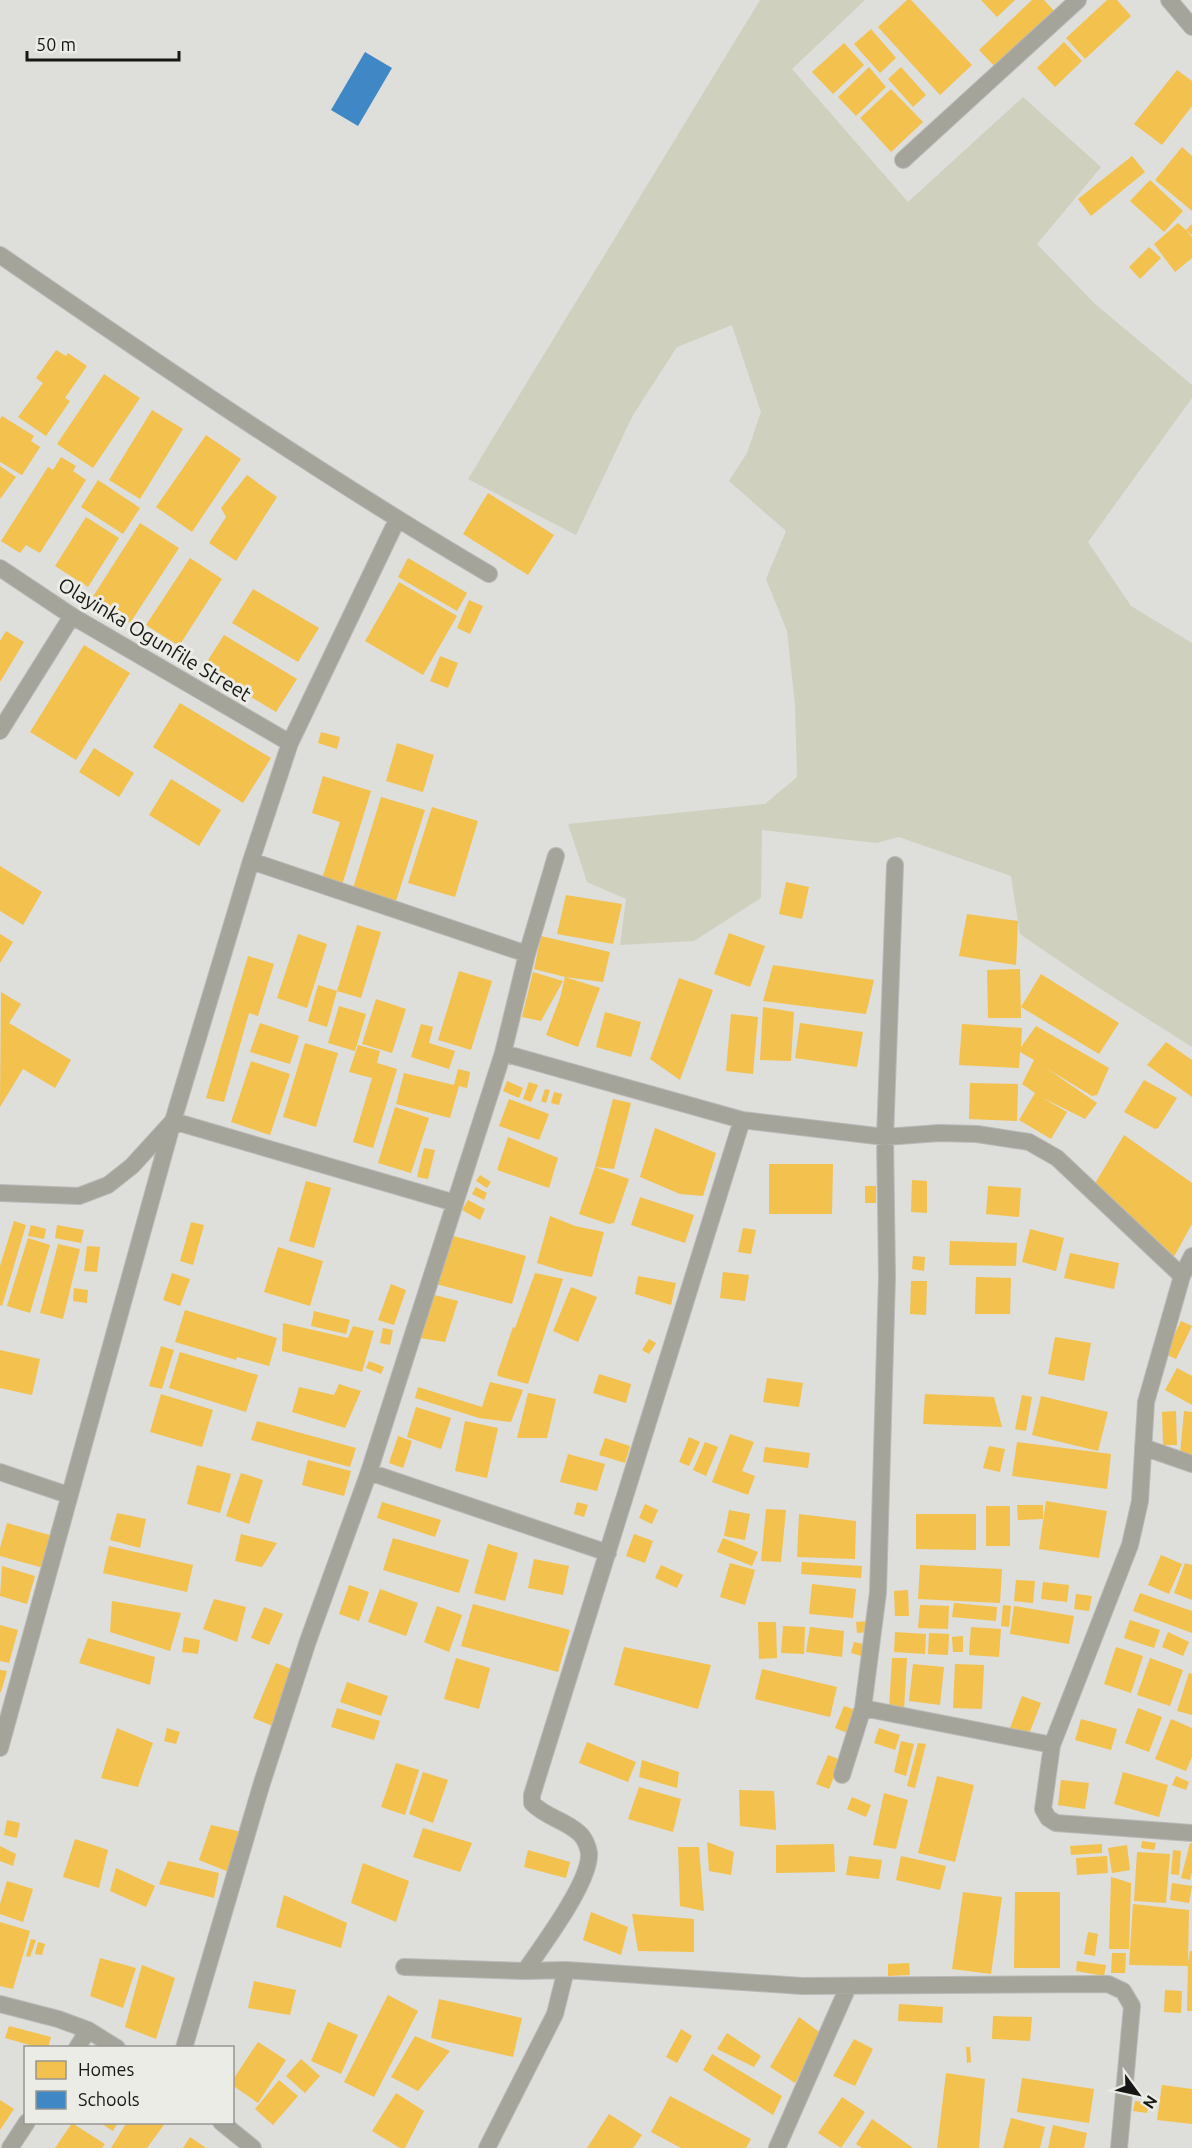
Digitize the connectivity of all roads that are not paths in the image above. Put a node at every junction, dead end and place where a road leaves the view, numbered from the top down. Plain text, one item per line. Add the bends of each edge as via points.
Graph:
1 (1078, 0) edge
2 (1169, 0) edge
3 (1192, 27) edge
4 (903, 160) dead end
5 (0, 255) edge
6 (398, 520) junction
7 (0, 568) edge
8 (489, 574) dead end
9 (72, 616) junction
10 (0, 731) edge
11 (291, 742) junction
12 (556, 856) dead end
13 (251, 861) junction
14 (895, 864) dead end
15 (527, 954) junction
16 (502, 1053) junction
17 (173, 1120) junction
18 (742, 1120) junction
19 (885, 1137) junction
20 (0, 1193) edge
21 (455, 1203) junction
22 (1192, 1256) edge
23 (1182, 1276) junction
24 (1143, 1447) junction
25 (1192, 1464) edge
26 (0, 1472) edge
27 (369, 1472) junction
28 (68, 1495) junction
29 (608, 1552) junction
30 (863, 1708) junction
31 (1, 1741) edge
32 (1052, 1745) junction
33 (842, 1775) dead end
34 (1192, 1833) edge
35 (404, 1967) dead end
36 (566, 1970) junction
37 (525, 1971) junction
38 (848, 1987) junction
39 (0, 2004) edge
40 (88, 2030) junction
41 (78, 2046) edge
42 (114, 2046) edge
43 (185, 2046) edge
44 (26, 2124) edge
45 (223, 2124) edge
46 (10, 2148) edge
47 (253, 2148) edge
48 (487, 2148) edge
49 (777, 2148) edge
50 (1119, 2148) edge

1 - 4 street
2 - 3 street
5 - 6 street
6 - 8 street
6 - 11 street
7 - 9 street, Olayinka Ogunfile Street
9 - 10 street
9 - 11 street, Olayinka Ogunfile Street
11 - 13 street
12 - 15 street
13 - 15 street
13 - 17 street
14 - 19 street
15 - 16 street
16 - 18 street
16 - 21 street
17 - 20 street via 132,1166 108,1185 79,1196
17 - 21 street
17 - 28 street
18 - 19 street
18 - 29 street
19 - 23 street via 977,1134 1029,1142 1057,1158
19 - 30 street via 887,1277 878,1592
21 - 27 street
22 - 23 street
23 - 24 street via 1146,1402
24 - 25 street
24 - 32 street via 1140,1501 1130,1545
26 - 28 street
27 - 29 street
27 - 43 street via 261,1786
28 - 31 street
29 - 37 street via 532,1795 538,1810 580,1833 589,1855 585,1873 570,1902
30 - 32 street
30 - 33 street
32 - 34 street via 1043,1809 1048,1818 1056,1823
35 - 37 street
36 - 37 street
36 - 38 street
36 - 48 street via 555,2014
38 - 49 street
38 - 50 street via 1108,1984 1123,1990 1132,2006
39 - 40 street
40 - 41 street
40 - 42 street
44 - 46 street
45 - 47 street

